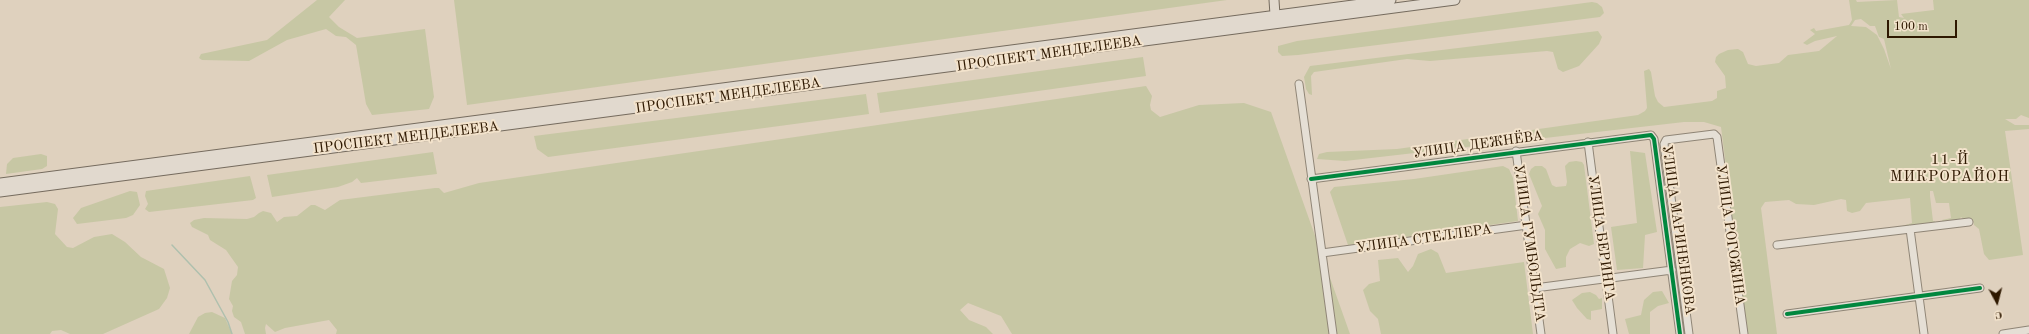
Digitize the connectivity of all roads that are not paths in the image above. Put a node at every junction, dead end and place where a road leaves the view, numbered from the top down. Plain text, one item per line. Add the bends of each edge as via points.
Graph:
1 (1274, 0) edge
2 (1391, 0) edge
3 (1455, 0) edge
4 (1275, 15) junction
5 (873, 73) junction
6 (1299, 84) dead end
7 (1647, 134) joint
8 (1588, 142) junction
9 (335, 144) junction
10 (1516, 151) junction
11 (1312, 179) junction
12 (0, 183) edge
13 (0, 192) edge
14 (1969, 222) dead end
15 (1526, 225) junction
16 (1910, 229) junction
17 (1777, 245) dead end
18 (1322, 253) junction
19 (1672, 270) junction
20 (1607, 278) junction
21 (1535, 288) junction
22 (1980, 288) dead end
23 (1919, 297) junction
24 (1786, 314) dead end
25 (2027, 332) edge
26 (1333, 334) edge
27 (1541, 334) edge
28 (1613, 334) edge
29 (1680, 334) edge
30 (1689, 334) edge
31 (1744, 334) edge
32 (1924, 334) edge
33 (2002, 334) edge

1 - 4 main road
2 - 4 main road, ПРОСПЕКТ МЕНДЕЛЕЕВА
3 - 5 main road, ПРОСПЕКТ МЕНДЕЛЕЕВА
4 - 5 main road, ПРОСПЕКТ МЕНДЕЛЕЕВА
5 - 9 main road, ПРОСПЕКТ МЕНДЕЛЕЕВА
6 - 11 street
7 - 8 street, УЛИЦА ДЕЖНЁВА
7 - 19 street, УЛИЦА МАРИНЕНКОВА via 1654,139
8 - 10 street, УЛИЦА ДЕЖНЁВА
8 - 20 street, УЛИЦА БЕРИНГА
9 - 12 main road, ПРОСПЕКТ МЕНДЕЛЕЕВА
9 - 13 main road, ПРОСПЕКТ МЕНДЕЛЕЕВА
10 - 11 street, УЛИЦА ДЕЖНЁВА
10 - 15 street, УЛИЦА ГУМБОЛЬДТА
11 - 18 street
14 - 16 street
15 - 18 street, УЛИЦА СТЕЛЛЕРА
15 - 21 street, УЛИЦА ГУМБОЛЬДТА
16 - 17 street
16 - 23 street
18 - 26 street
19 - 20 street
19 - 29 street, УЛИЦА МАРИНЕНКОВА
20 - 21 street
20 - 28 street, УЛИЦА БЕРИНГА
21 - 27 street, УЛИЦА ГУМБОЛЬДТА
22 - 23 street
23 - 24 street
23 - 32 street
25 - 33 street
30 - 31 street, УЛИЦА РОГОЖИНА via 1664,144 1666,140 1714,134

